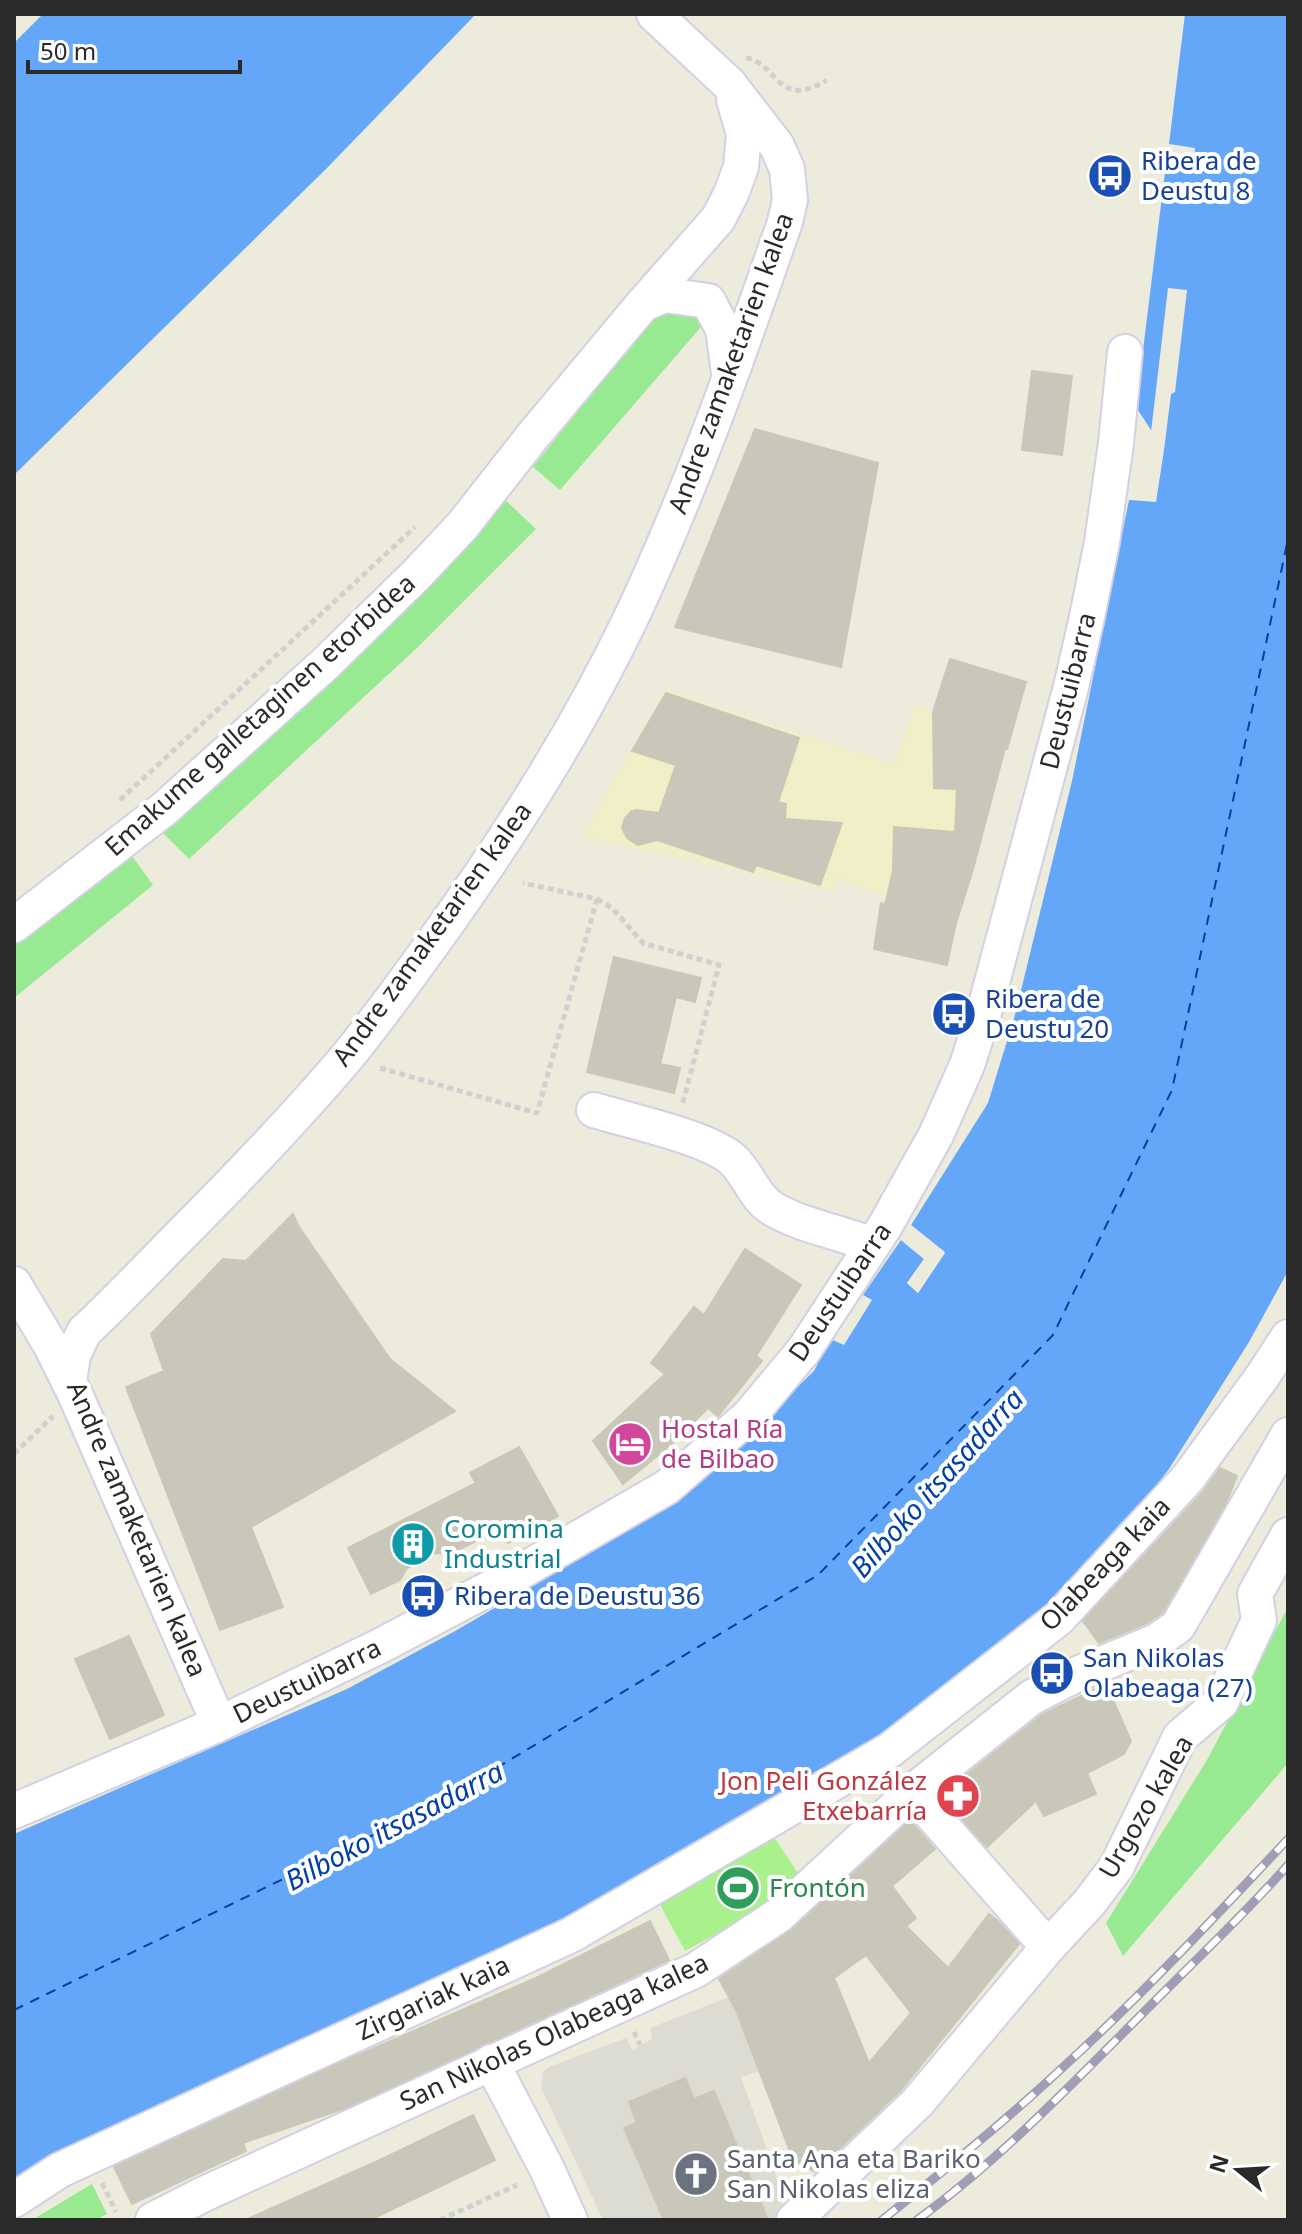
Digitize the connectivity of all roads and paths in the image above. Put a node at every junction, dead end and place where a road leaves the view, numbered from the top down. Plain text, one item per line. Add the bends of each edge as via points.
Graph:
1 (654, 14) edge
2 (827, 80) dead end
3 (726, 82) junction
4 (643, 304) junction
5 (1125, 352) dead end
6 (730, 382) junction
7 (424, 518) dead end
8 (114, 806) dead end
9 (523, 883) dead end
10 (597, 899) junction
11 (14, 925) edge
12 (380, 1068) dead end
13 (594, 1110) dead end
14 (675, 1134) junction
15 (872, 1245) junction
16 (16, 1288) edge
17 (84, 1332) junction
18 (1288, 1337) edge
19 (72, 1388) junction
20 (1288, 1435) edge
21 (14, 1454) edge
22 (1288, 1535) edge
23 (219, 1724) junction
24 (842, 1779) joint
25 (912, 1792) junction
26 (14, 1811) edge
27 (1048, 1947) junction
28 (633, 2027) dead end
29 (640, 2045) dead end
30 (491, 2062) junction
31 (517, 2185) dead end
32 (14, 2200) edge
33 (153, 2220) edge
34 (440, 2220) edge
35 (570, 2220) edge
36 (794, 2220) edge

1 - 3 street, Andre zamaketarien kalea
2 - 3 path via 807,89 781,86 750,58 743,58
3 - 4 street, Emakume galletaginen etorbidea via 744,134 741,167 731,194 718,219
3 - 6 street, Andre zamaketarien kalea via 777,146 787,169 790,200
4 - 6 street via 665,295 708,301 723,329
4 - 11 street, Emakume galletaginen etorbidea via 417,574 164,809
5 - 15 street, Deustuibarra via 1106,516 1087,617 995,974 967,1065 936,1135
6 - 17 street, Andre zamaketarien kalea via 629,621 527,805 464,900 347,1057 219,1198
7 - 8 path
9 - 10 path
10 - 12 path via 537,1113
10 - 14 path via 643,943 719,965
13 - 14 street
14 - 15 street via 732,1159 770,1208
15 - 23 street, Deustuibarra via 804,1350 749,1416 667,1487 513,1576
16 - 17 street via 58,1324
16 - 19 street
17 - 19 street, Andre zamaketarien kalea via 73,1355
18 - 24 street, Olabeaga kaia via 1188,1478 1059,1618 890,1750
19 - 21 path
19 - 23 street, Andre zamaketarien kalea
20 - 25 street, San Nikolas Olabeaga kalea via 1178,1626 1157,1641 1032,1697
22 - 27 street, Urgozo kalea via 1255,1594 1259,1620 1221,1702 1180,1737 1117,1866
23 - 26 street, Deustuibarra
24 - 32 street, Zirgariak kaia via 571,1935 60,2170
25 - 27 street
25 - 30 street, San Nikolas Olabeaga kalea via 779,1915 704,1964
27 - 36 street, Urgozo kalea via 917,2103
28 - 29 path
30 - 33 street, San Nikolas Olabeaga kalea
30 - 35 street
31 - 34 path

